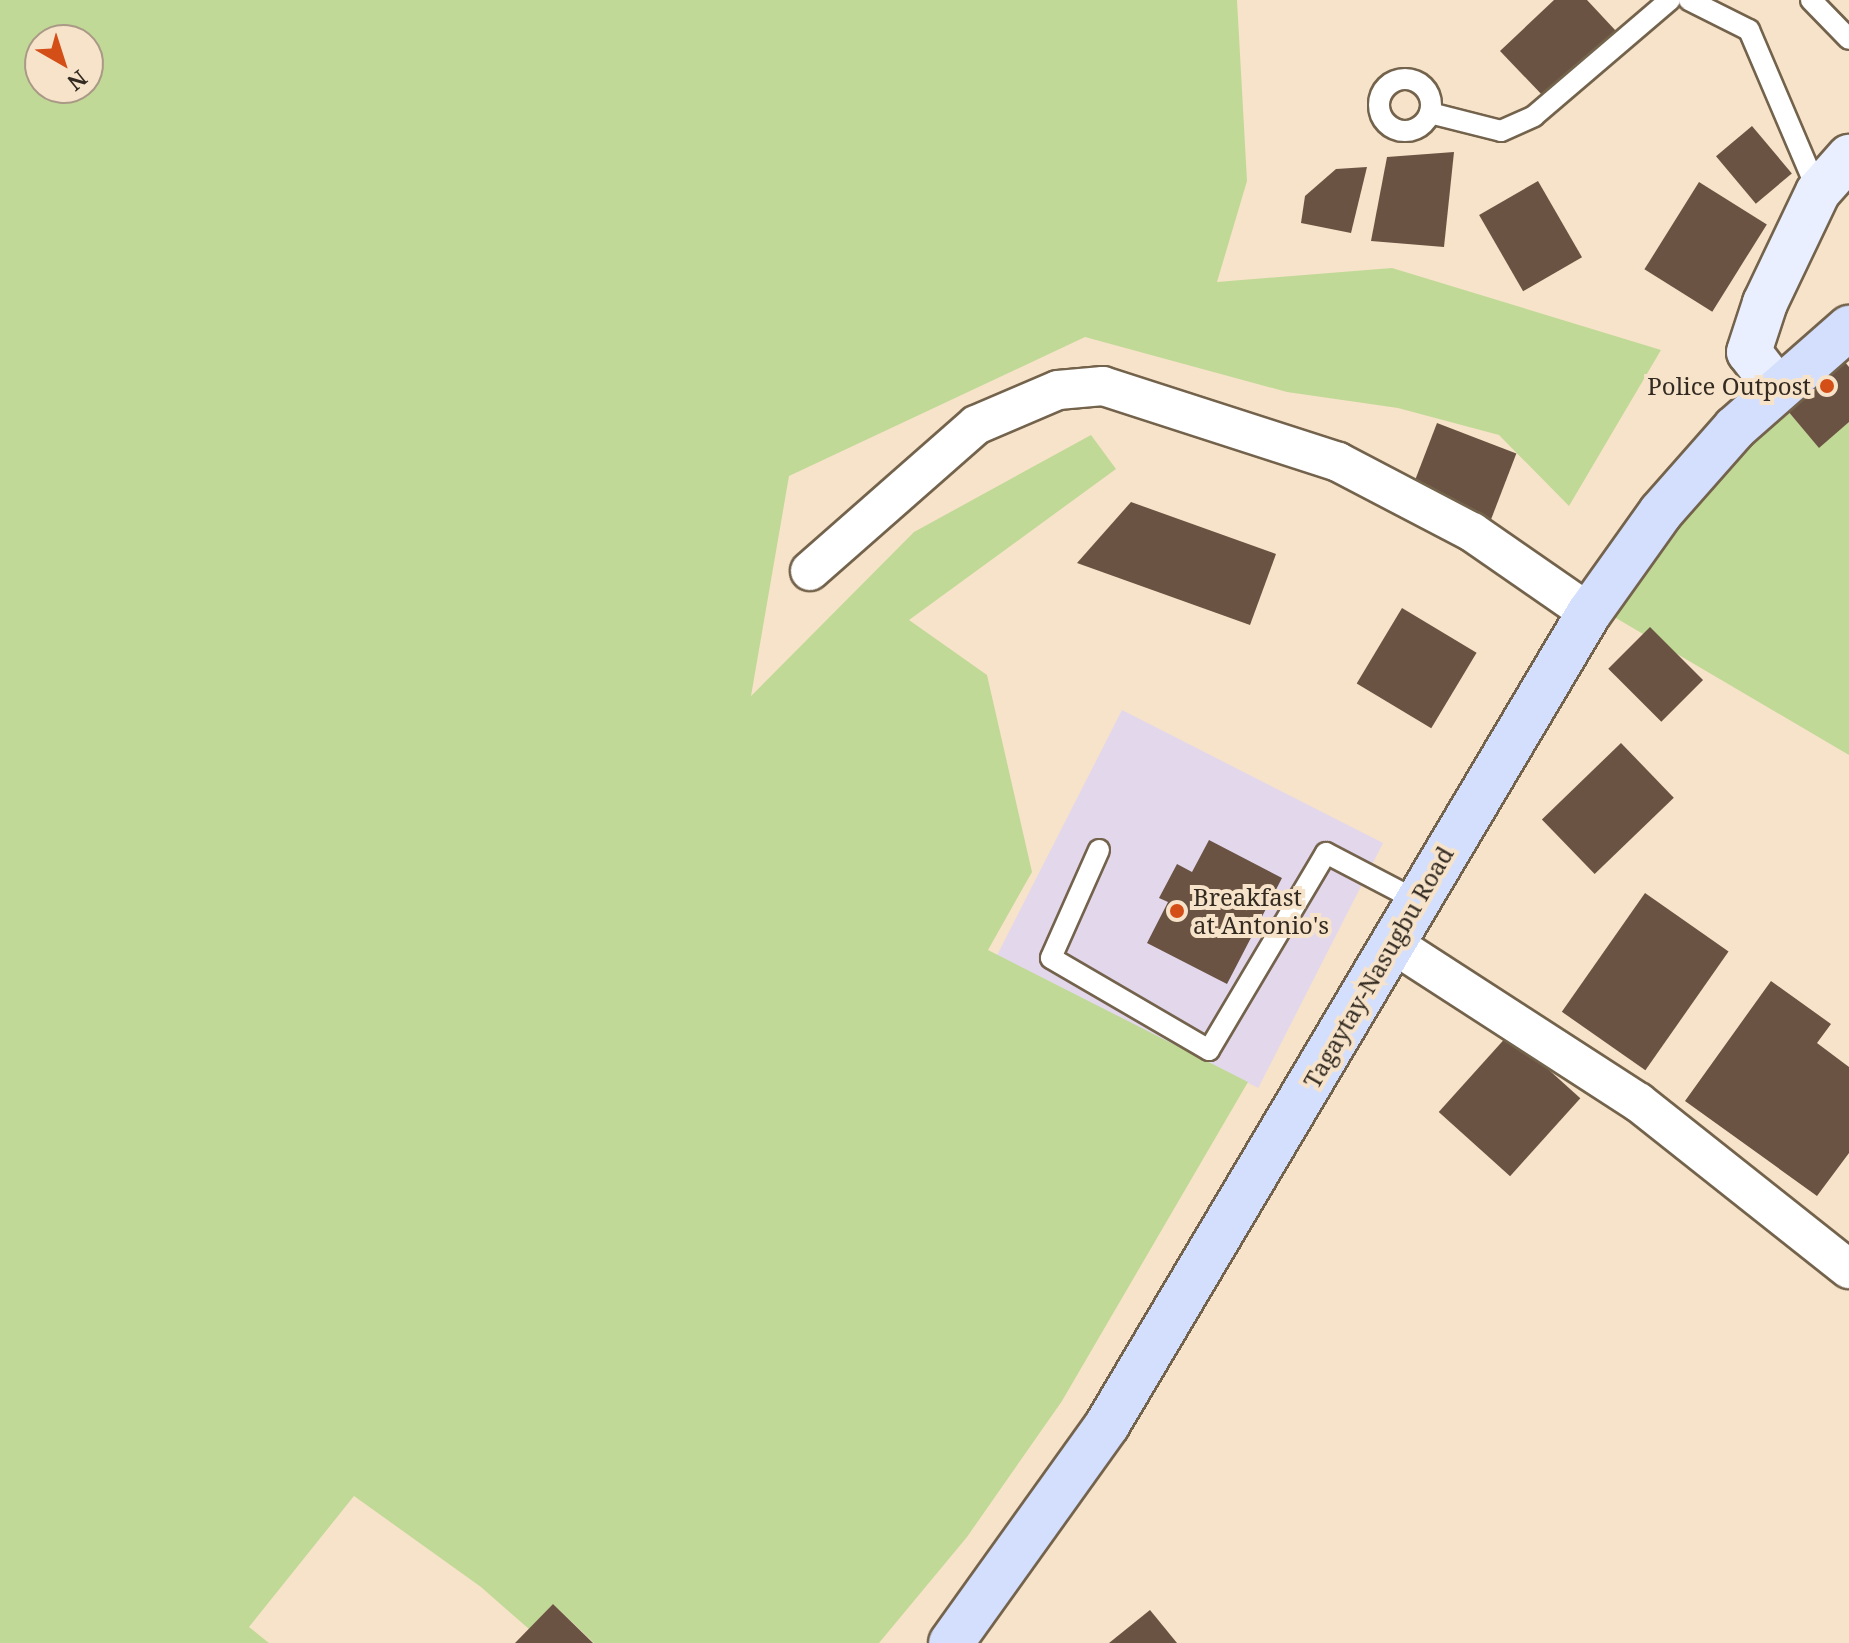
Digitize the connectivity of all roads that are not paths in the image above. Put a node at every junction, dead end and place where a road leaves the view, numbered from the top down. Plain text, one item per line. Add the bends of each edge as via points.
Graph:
1 (1670, 0) edge
2 (1689, 0) edge
3 (1811, 0) edge
4 (1849, 39) edge
5 (1430, 113) dead end
6 (1849, 157) edge
7 (1818, 192) junction
8 (1849, 328) edge
9 (1776, 387) junction
10 (810, 571) dead end
11 (1589, 613) junction
12 (1099, 850) dead end
13 (1416, 900) junction
14 (1392, 943) junction
15 (1849, 1269) edge
16 (951, 1643) edge

1 - 5 lane via 1534,116 1501,131
2 - 7 lane via 1749,30
3 - 4 lane
6 - 7 street
7 - 9 street via 1765,303 1749,352
8 - 9 main road, Tagaytay-Nasugbu Road
9 - 11 main road, Tagaytay-Nasugbu Road via 1661,512
10 - 11 street via 976,425 1058,390 1103,386 1338,462 1472,532
11 - 13 main road, Tagaytay-Nasugbu Road
12 - 13 lane via 1051,958 1209,1050 1326,853
13 - 14 main road, Tagaytay-Nasugbu Road
14 - 15 street via 1638,1102
14 - 16 main road, Tagaytay-Nasugbu Road via 1107,1425

